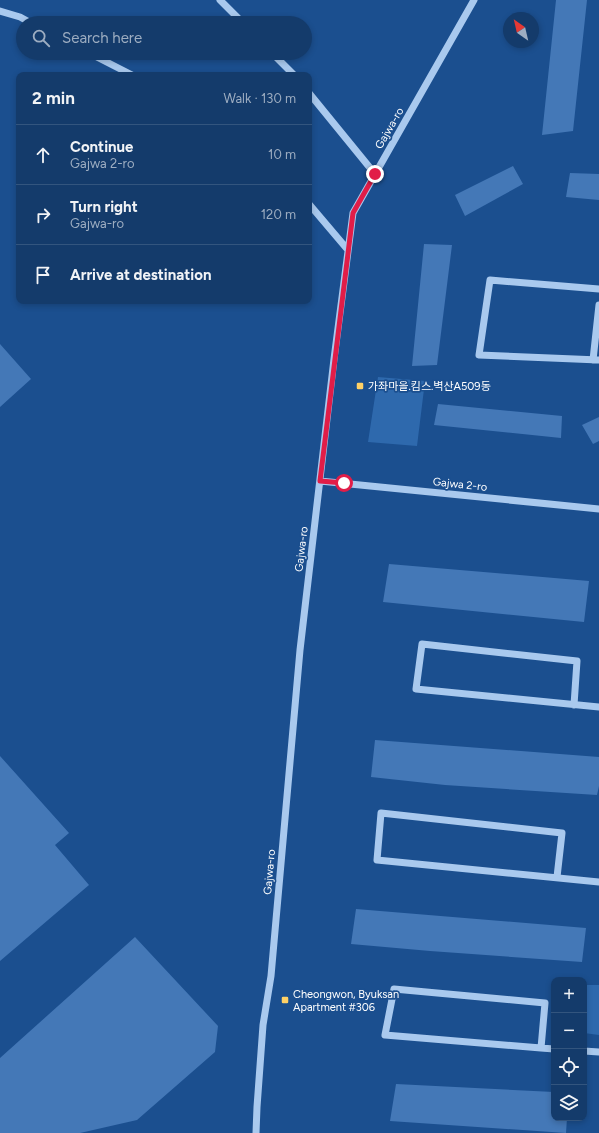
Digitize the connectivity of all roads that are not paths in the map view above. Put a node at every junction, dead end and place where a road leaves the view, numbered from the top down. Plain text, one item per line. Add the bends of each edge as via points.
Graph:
1 (220, 0) edge
2 (474, 0) edge
3 (0, 11) edge
4 (17, 16) edge
5 (236, 16) edge
6 (103, 60) edge
7 (279, 60) edge
8 (126, 72) edge
9 (291, 72) edge
10 (312, 97) edge
11 (375, 174) junction
12 (312, 208) edge
13 (348, 250) junction
14 (599, 289) edge
15 (599, 306) edge
16 (596, 360) edge
17 (320, 481) junction
18 (599, 509) edge
19 (574, 705) junction
20 (599, 707) edge
21 (557, 877) junction
22 (599, 882) edge
23 (541, 1048) junction
24 (551, 1049) edge
25 (587, 1051) edge
26 (599, 1052) edge
27 (256, 1133) edge

1 - 5 street
2 - 11 street, Gajwa-ro
3 - 4 street
6 - 8 street
7 - 9 street
10 - 11 street
11 - 13 street, Gajwa-ro via 353,213
12 - 13 street
13 - 17 street, Gajwa-ro
14 - 16 street via 490,280 479,355
15 - 16 street
17 - 18 street, Gajwa 2-ro
17 - 27 street, Gajwa-ro via 300,650 271,976 263,1025
19 - 19 street via 416,689 422,644 577,661
19 - 20 street
21 - 21 street via 377,860 381,813 562,833
21 - 22 street
23 - 23 street via 385,1035 394,989 546,1002
23 - 24 street
25 - 26 street

